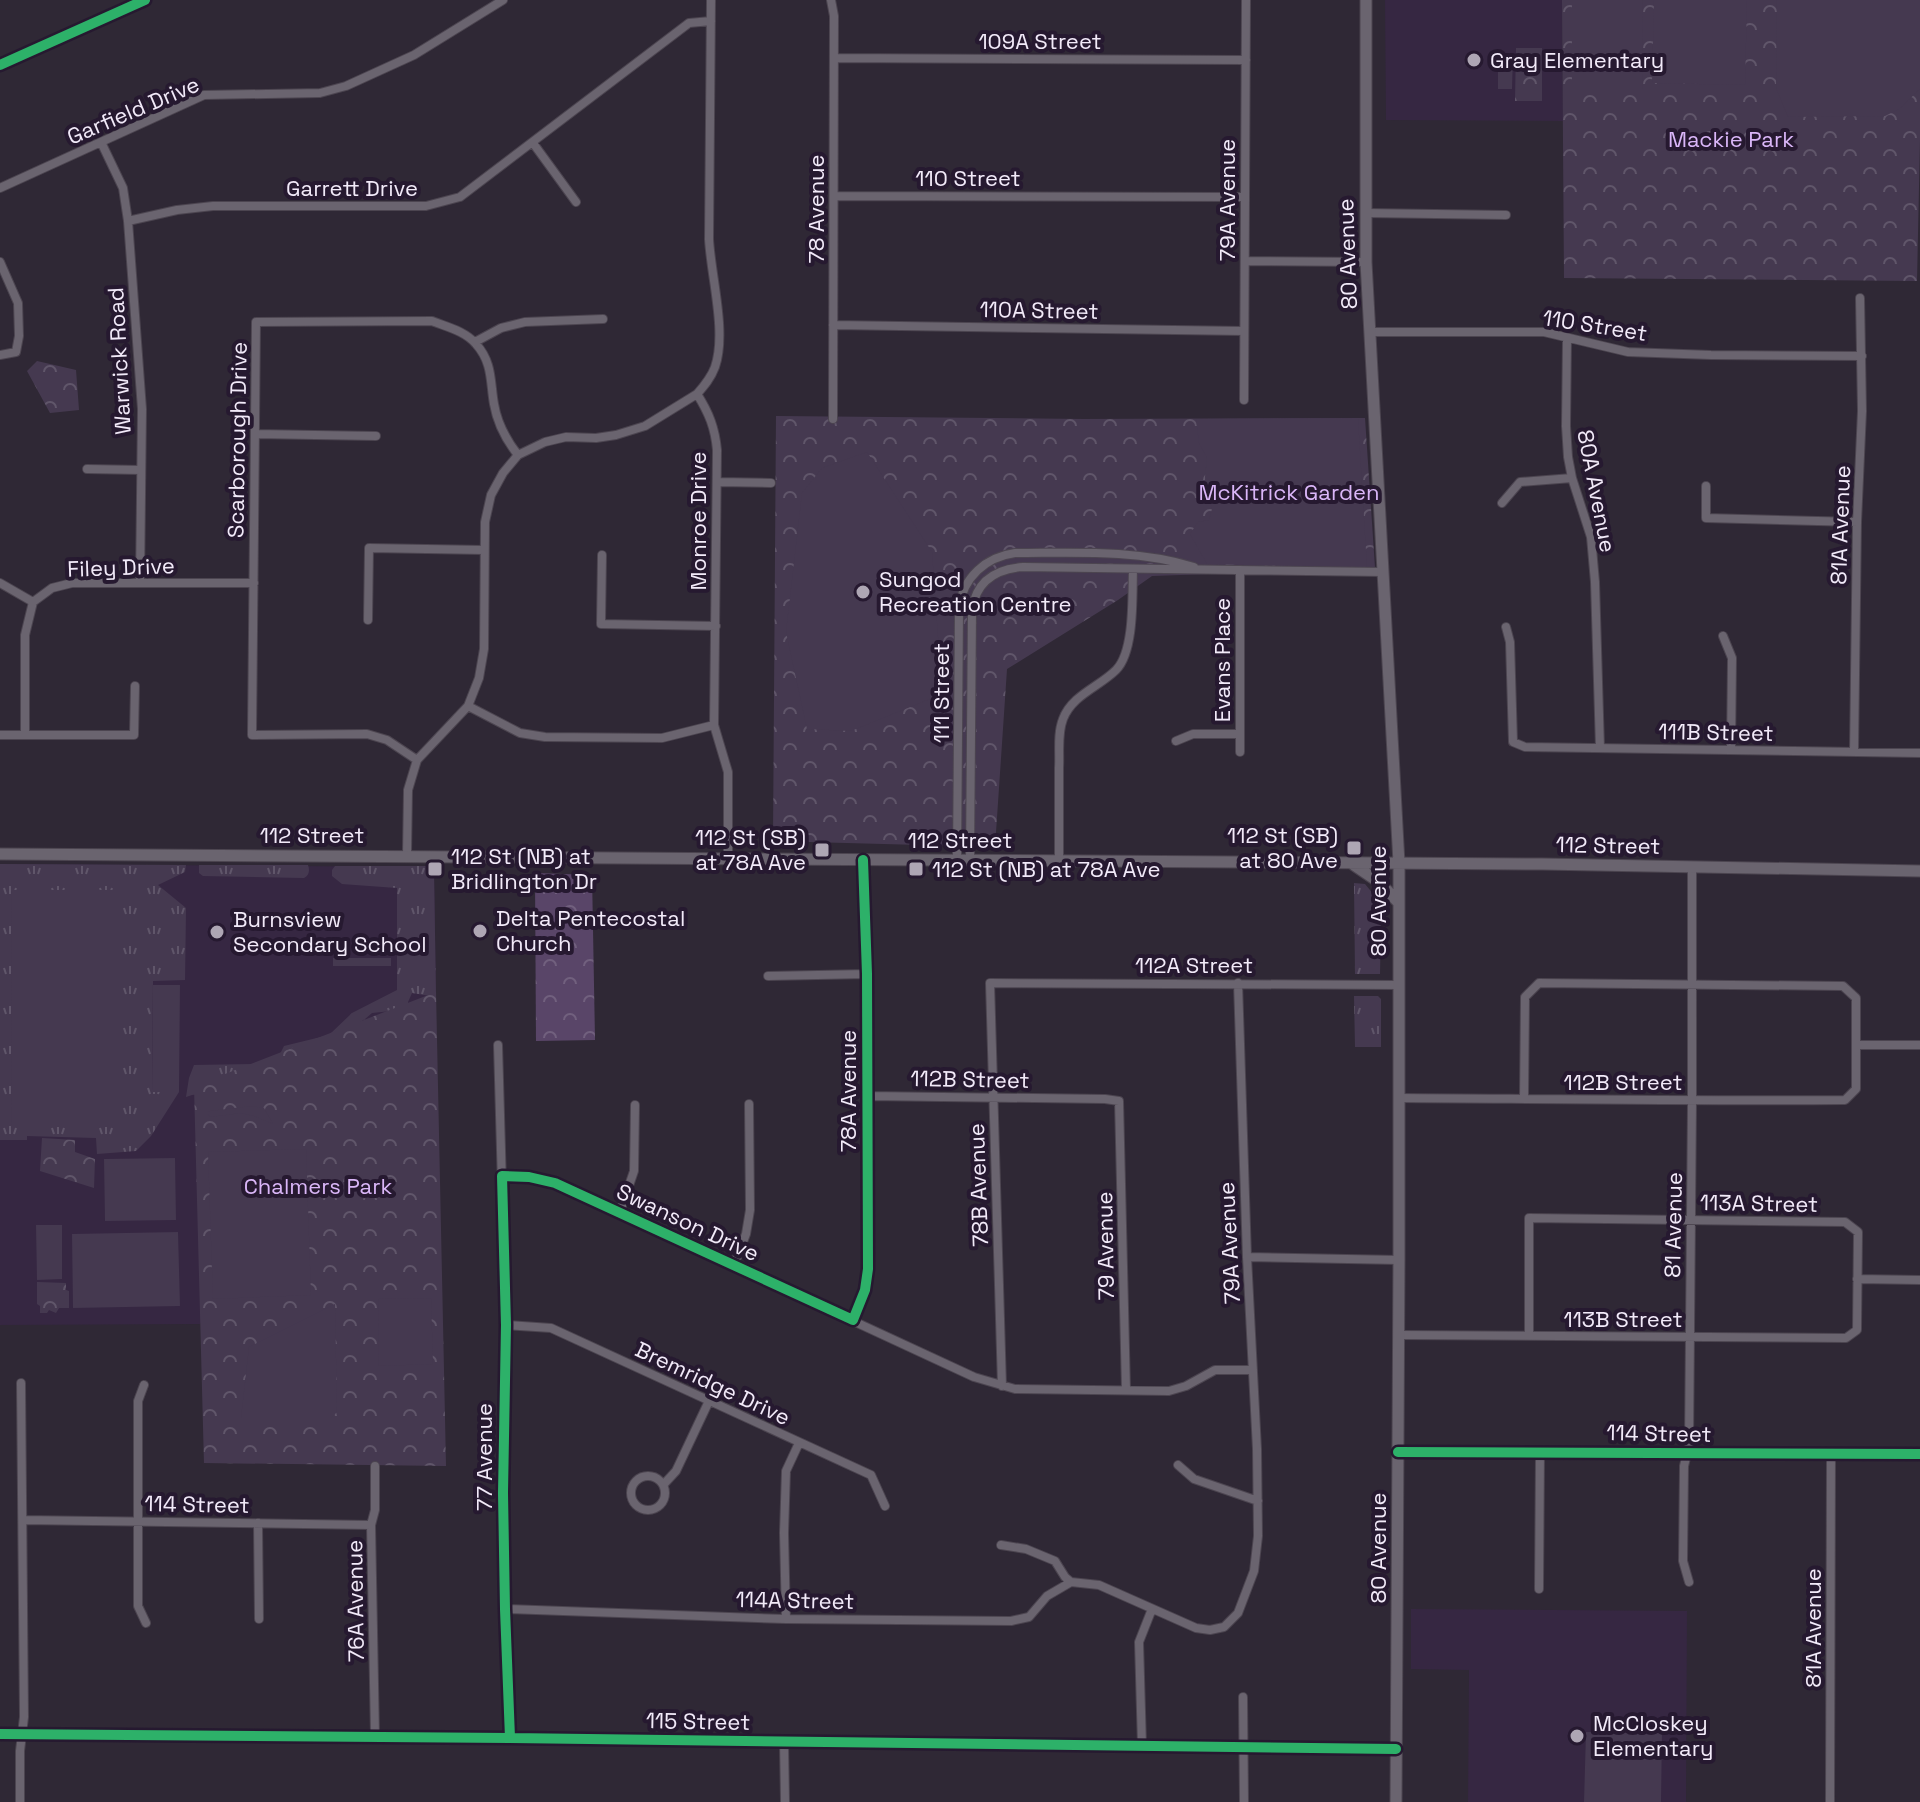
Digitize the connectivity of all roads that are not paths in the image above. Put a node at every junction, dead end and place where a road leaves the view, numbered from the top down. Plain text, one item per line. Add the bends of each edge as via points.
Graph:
1 (145, 0) edge
2 (503, 0) edge
3 (711, 0) edge
4 (831, 0) edge
5 (1246, 0) edge
6 (1366, 0) edge
7 (711, 21) junction
8 (834, 58) junction
9 (1246, 60) junction
10 (0, 65) edge
11 (101, 142) junction
12 (533, 143) junction
13 (0, 188) edge
14 (834, 196) junction
15 (1245, 197) junction
16 (576, 202) dead end
17 (1365, 213) junction
18 (1506, 215) dead end
19 (128, 221) junction
20 (1245, 261) junction
21 (0, 262) edge
22 (1366, 262) junction
23 (1860, 298) dead end
24 (603, 319) dead end
25 (833, 325) junction
26 (1244, 331) junction
27 (1370, 332) junction
28 (1567, 338) junction
29 (475, 342) junction
30 (0, 355) edge
31 (1862, 356) junction
32 (697, 394) junction
33 (1244, 400) dead end
34 (833, 419) dead end
35 (255, 434) junction
36 (376, 436) dead end
37 (518, 455) junction
38 (87, 469) dead end
39 (141, 470) junction
40 (1572, 478) junction
41 (718, 482) junction
42 (771, 483) dead end
43 (1706, 486) dead end
44 (1502, 503) dead end
45 (1857, 522) junction
46 (484, 550) junction
47 (602, 555) dead end
48 (1133, 569) junction
49 (1202, 569) junction
50 (1240, 570) junction
51 (1383, 572) junction
52 (0, 583) edge
53 (140, 583) junction
54 (254, 583) junction
55 (33, 602) junction
56 (368, 620) dead end
57 (716, 626) junction
58 (1506, 627) dead end
59 (1723, 636) dead end
60 (135, 686) dead end
61 (468, 706) junction
62 (714, 725) junction
63 (1240, 734) junction
64 (0, 735) edge
65 (25, 735) junction
66 (1176, 741) dead end
67 (1600, 748) junction
68 (1731, 750) junction
69 (1240, 752) dead end
70 (1854, 752) junction
71 (1920, 753) edge
72 (417, 760) junction
73 (0, 854) edge
74 (407, 855) junction
75 (728, 859) junction
76 (863, 860) junction
77 (957, 860) junction
78 (970, 860) junction
79 (1059, 860) junction
80 (1351, 863) junction
81 (1399, 863) junction
82 (1692, 867) junction
83 (1920, 871) edge
84 (1399, 903) junction
85 (867, 974) junction
86 (768, 976) dead end
87 (990, 983) joint
88 (1238, 983) junction
89 (1691, 983) junction
90 (1399, 985) junction
91 (498, 1045) dead end
92 (1856, 1045) junction
93 (1920, 1045) edge
94 (868, 1096) junction
95 (994, 1098) junction
96 (1400, 1098) junction
97 (1524, 1099) junction
98 (1119, 1101) joint
99 (1692, 1101) junction
100 (749, 1104) dead end
101 (635, 1105) dead end
102 (502, 1176) junction
103 (620, 1212) junction
104 (1691, 1220) junction
105 (1247, 1257) junction
106 (1399, 1260) junction
107 (734, 1265) junction
108 (1857, 1279) junction
109 (1920, 1280) edge
110 (853, 1320) junction
111 (506, 1325) junction
112 (1399, 1335) junction
113 (1529, 1336) junction
114 (1690, 1337) junction
115 (1253, 1370) junction
116 (21, 1383) dead end
117 (144, 1385) dead end
118 (1002, 1386) junction
119 (1126, 1390) junction
120 (709, 1401) junction
121 (799, 1443) junction
122 (1540, 1451) junction
123 (1398, 1452) junction
124 (1687, 1454) junction
125 (1920, 1454) edge
126 (1831, 1455) junction
127 (1178, 1465) dead end
128 (375, 1466) dead end
129 (664, 1484) junction
130 (1258, 1501) junction
131 (885, 1506) dead end
132 (23, 1520) junction
133 (138, 1522) junction
134 (258, 1523) junction
135 (371, 1525) junction
136 (1001, 1545) dead end
137 (1071, 1582) junction
138 (1689, 1582) dead end
139 (1539, 1589) dead end
140 (505, 1609) junction
141 (1152, 1609) junction
142 (259, 1619) dead end
143 (786, 1619) junction
144 (146, 1623) dead end
145 (1243, 1697) dead end
146 (0, 1734) edge
147 (22, 1734) junction
148 (375, 1736) junction
149 (510, 1738) junction
150 (784, 1741) junction
151 (1142, 1746) junction
152 (1244, 1748) junction
153 (1396, 1749) junction
154 (20, 1802) edge
155 (785, 1802) edge
156 (1244, 1802) edge
157 (1396, 1802) edge
158 (1830, 1802) edge

1 - 10 street
2 - 11 street, Garfield Drive via 414,55 346,86 320,93 204,95
3 - 7 street
4 - 8 street, 78 Avenue
5 - 9 street, 79A Avenue
6 - 17 street, 80 Avenue
7 - 12 street, Garrett Drive via 689,23
7 - 32 street via 709,239 719,335 714,371
8 - 9 street, 109A Street
8 - 14 street, 78 Avenue
9 - 15 street, 79A Avenue
11 - 13 street, Garfield Drive
11 - 19 street, Warwick Road via 123,188
12 - 16 street
12 - 19 street, Garrett Drive via 460,197 426,206 213,206
14 - 15 street, 110 Street
14 - 25 street, 78 Avenue
15 - 20 street, 79A Avenue
17 - 18 street
17 - 22 street, 80 Avenue
19 - 39 street, Warwick Road via 142,409
20 - 22 street
20 - 26 street, 79A Avenue
21 - 30 street via 18,303 19,336 16,352
22 - 27 street, 80 Avenue
23 - 31 street, 81A Avenue
24 - 29 street via 525,322
25 - 26 street, 110A Street
25 - 34 street, 78 Avenue
26 - 33 street, 79A Avenue
27 - 28 street, 110 Street via 1544,332
27 - 51 street, 80 Avenue
28 - 31 street, 110 Street via 1628,352
28 - 40 street, 80A Avenue via 1566,426
29 - 35 street, Scarborough Drive via 432,321 256,322
29 - 37 street via 492,377 500,426
31 - 45 street, 81A Avenue
32 - 37 street via 645,426 596,438 566,437
32 - 41 street, Monroe Drive via 712,419
35 - 36 street
35 - 54 street, Scarborough Drive
37 - 46 street via 491,495
38 - 39 street
39 - 53 street, Warwick Road
40 - 44 street via 1520,482
40 - 67 street, 80A Avenue via 1591,537
41 - 42 street
41 - 57 street, Monroe Drive
43 - 45 street via 1706,518
45 - 70 street, 81A Avenue
46 - 56 street via 369,548
46 - 61 street via 484,649
47 - 57 street via 601,624
48 - 49 street, 111 Street
48 - 78 street, 111 Street via 1013,567 992,575 978,590 972,610
48 - 79 street via 1122,663 1074,703 1063,719
49 - 50 street, 111 Street
49 - 77 street, 111 Street via 1122,554 1015,553 987,561 969,580 959,616
50 - 51 street, 111 Street
50 - 63 street, Evans Place
51 - 81 street, 80 Avenue
52 - 55 street
53 - 54 street, Filey Drive
53 - 55 street, Filey Drive via 72,583 52,588
54 - 72 street, Scarborough Drive via 252,735 367,734
55 - 65 street via 25,635
57 - 62 street, Monroe Drive
58 - 67 street, 111B Street via 1513,742 1525,747
59 - 68 street via 1732,658
60 - 65 street via 134,735
61 - 62 street via 520,733 545,737 662,738
61 - 72 street
62 - 75 street, Monroe Drive via 728,772
63 - 66 street, Evans Place via 1193,734
63 - 69 street
64 - 65 street
67 - 68 street, 111B Street
68 - 70 street, 111B Street
70 - 71 street, 111B Street
72 - 74 street via 408,790
73 - 74 street, 112 Street
74 - 75 street, 112 Street
75 - 76 street, 112 Street
76 - 77 street, 112 Street
76 - 85 street, 78A Avenue
77 - 78 street, 112 Street
78 - 79 street, 112 Street
79 - 80 street, 112 Street
80 - 81 street, 112 Street
80 - 84 street
81 - 82 street, 112 Street
81 - 84 street, 80 Avenue
82 - 83 street, 112 Street
82 - 89 street, 81 Avenue
84 - 90 street, 80 Avenue
85 - 86 street
85 - 94 street, 78A Avenue
87 - 88 street, 112A Street
87 - 95 street, 78B Avenue
88 - 90 street, 112A Street
88 - 105 street, 79A Avenue
89 - 92 street via 1843,986 1856,998
89 - 97 street via 1539,983 1525,997
89 - 99 street, 81 Avenue
90 - 96 street, 80 Avenue
91 - 102 street, 77 Avenue
92 - 93 street
92 - 99 street, 112B Street via 1856,1089 1845,1100
94 - 95 street, 112B Street
94 - 110 street, 78A Avenue via 868,1269
95 - 98 street, 112B Street
95 - 118 street, 78B Avenue
96 - 97 street, 112B Street
96 - 106 street, 80 Avenue
97 - 99 street, 112B Street
98 - 119 street, 79 Avenue
99 - 104 street, 81 Avenue
100 - 107 street via 750,1210
101 - 103 street via 634,1171
102 - 103 street, Swanson Drive via 555,1183
102 - 111 street, 77 Avenue
103 - 107 street, Swanson Drive
104 - 108 street, 113A Street via 1845,1222 1858,1232
104 - 113 street, 113A Street via 1529,1218
104 - 114 street, 81 Avenue
105 - 106 street
105 - 115 street, 79A Avenue
106 - 112 street, 80 Avenue
107 - 110 street, Swanson Drive
108 - 109 street
108 - 114 street, 113B Street via 1857,1330 1846,1338
110 - 118 street, Swanson Drive
111 - 120 street, Bremridge Drive via 551,1328
111 - 140 street, 77 Avenue
112 - 113 street, 113B Street
112 - 123 street, 80 Avenue
113 - 114 street, 113B Street
114 - 124 street, 81 Avenue
115 - 119 street, Swanson Drive via 1215,1370 1169,1391
115 - 130 street, 79A Avenue
116 - 132 street
117 - 133 street via 138,1401
118 - 119 street, Swanson Drive
120 - 121 street, Bremridge Drive
120 - 129 street via 676,1471
121 - 131 street, Bremridge Drive via 871,1475
121 - 143 street via 786,1471
122 - 123 street, 114 Street
122 - 124 street, 114 Street
122 - 139 street
123 - 153 street, 80 Avenue
124 - 126 street, 114 Street
124 - 138 street, 81 Avenue via 1683,1561
125 - 126 street, 114 Street
126 - 158 street, 81A Avenue
127 - 130 street via 1194,1479
128 - 135 street, 76A Avenue
129 - 129 street via 654,1476 641,1477 631,1488 632,1501 639,1509 659,1508 666,1495
130 - 141 street, 79A Avenue via 1254,1571 1238,1613 1224,1627 1210,1630
132 - 133 street, 114 Street
132 - 147 street
133 - 134 street, 114 Street
133 - 144 street via 138,1606
134 - 135 street, 114 Street
134 - 142 street
135 - 148 street, 76A Avenue
136 - 137 street via 1055,1561
137 - 141 street via 1099,1585
137 - 143 street, 114A Street via 1047,1596 1029,1617 1011,1621
140 - 143 street, 114A Street
140 - 149 street, 77 Avenue
141 - 151 street via 1139,1642
145 - 152 street
146 - 147 street, 115 Street
147 - 148 street, 115 Street
147 - 154 street
148 - 149 street, 115 Street
149 - 150 street, 115 Street
150 - 151 street, 115 Street
150 - 155 street
151 - 152 street, 115 Street
152 - 153 street, 115 Street
152 - 156 street
153 - 157 street, 80 Avenue

